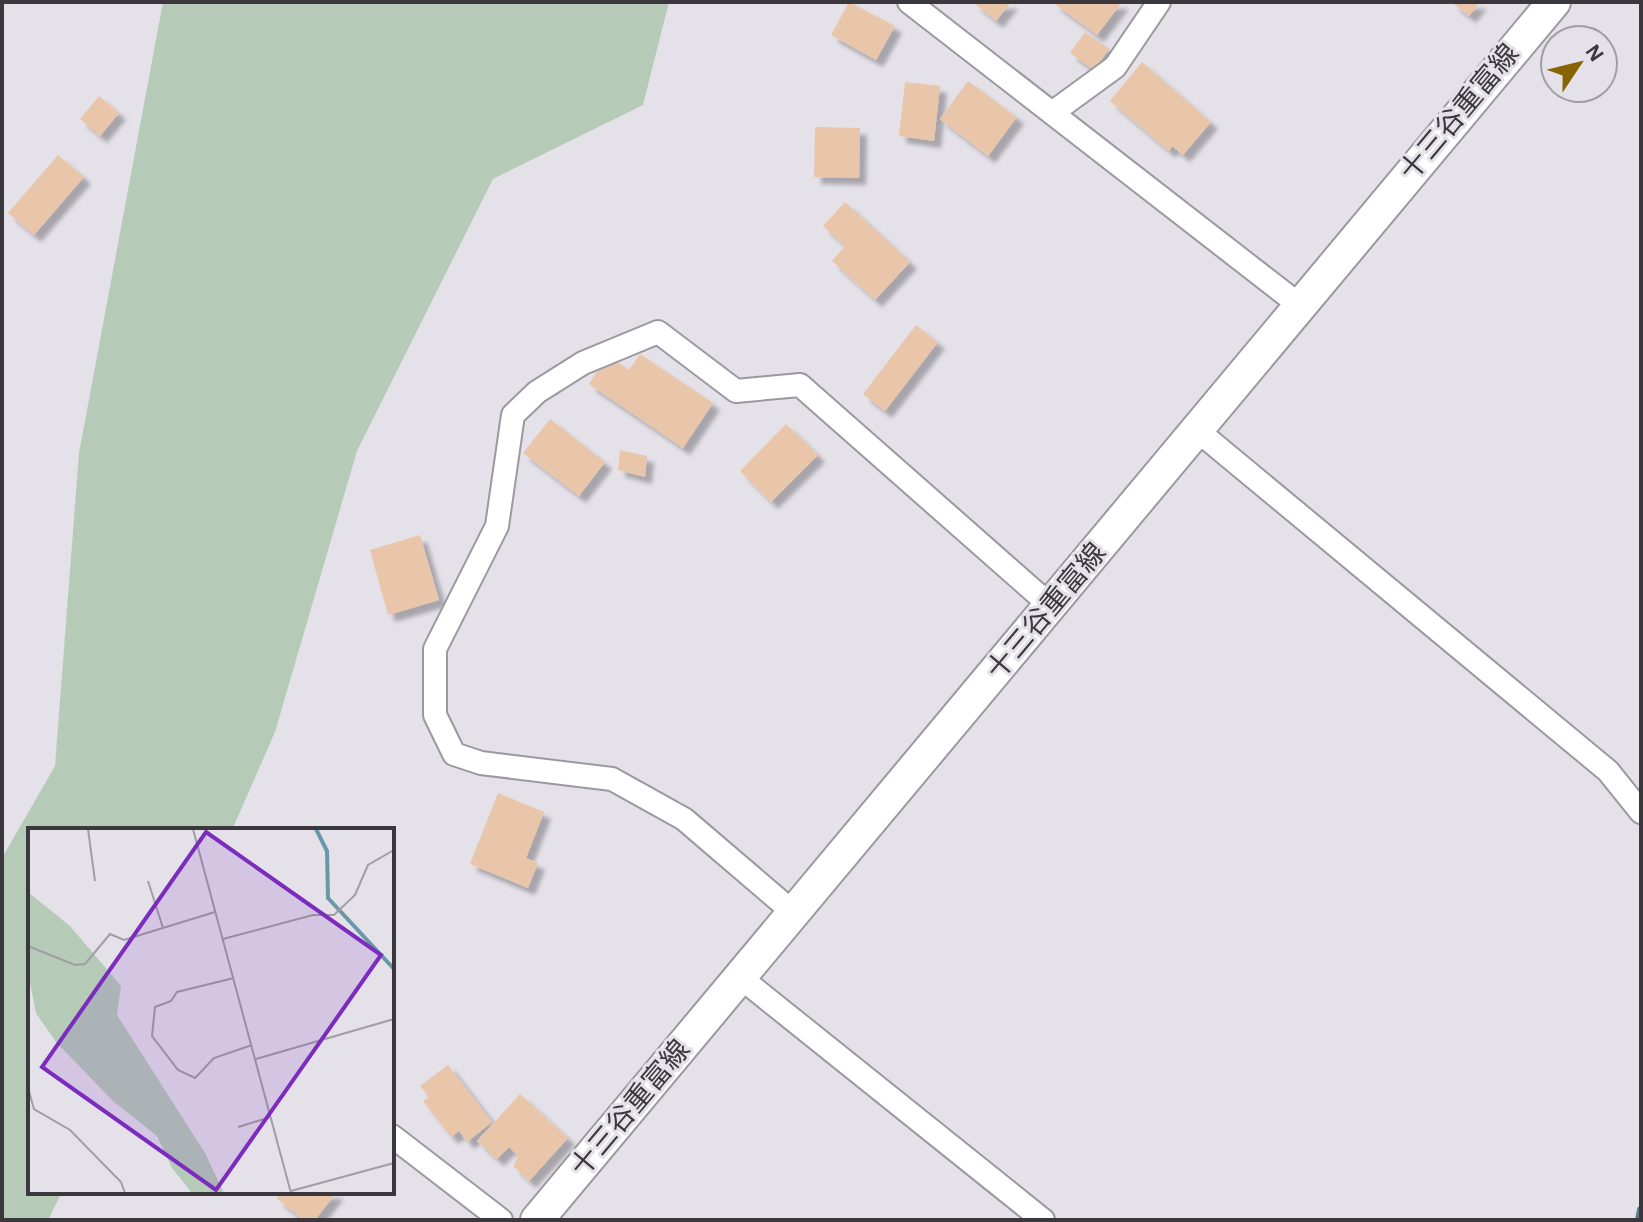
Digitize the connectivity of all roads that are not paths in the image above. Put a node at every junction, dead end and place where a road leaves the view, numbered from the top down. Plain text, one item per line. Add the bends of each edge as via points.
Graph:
1 (909, 2) edge
2 (1554, 2) edge
3 (1152, 5) edge
4 (1052, 113) junction
5 (1298, 304) junction
6 (1198, 431) junction
7 (1052, 607) junction
8 (1641, 812) edge
9 (795, 914) junction
10 (741, 978) junction
11 (394, 1138) edge
12 (501, 1220) edge
13 (537, 1220) edge
14 (1043, 1220) edge

1 - 4 street
2 - 5 main road, 十三谷重富線
3 - 4 street via 1115,67
4 - 5 street
5 - 6 main road, 十三谷重富線
6 - 7 main road, 十三谷重富線
6 - 8 street via 1608,771
7 - 9 main road, 十三谷重富線
7 - 9 street via 800,385 736,391 658,332 583,363 537,392 513,415 497,526 435,649 435,715 454,754 481,763 612,779 684,819
9 - 10 main road, 十三谷重富線
10 - 13 main road, 十三谷重富線
10 - 14 street
11 - 12 street

